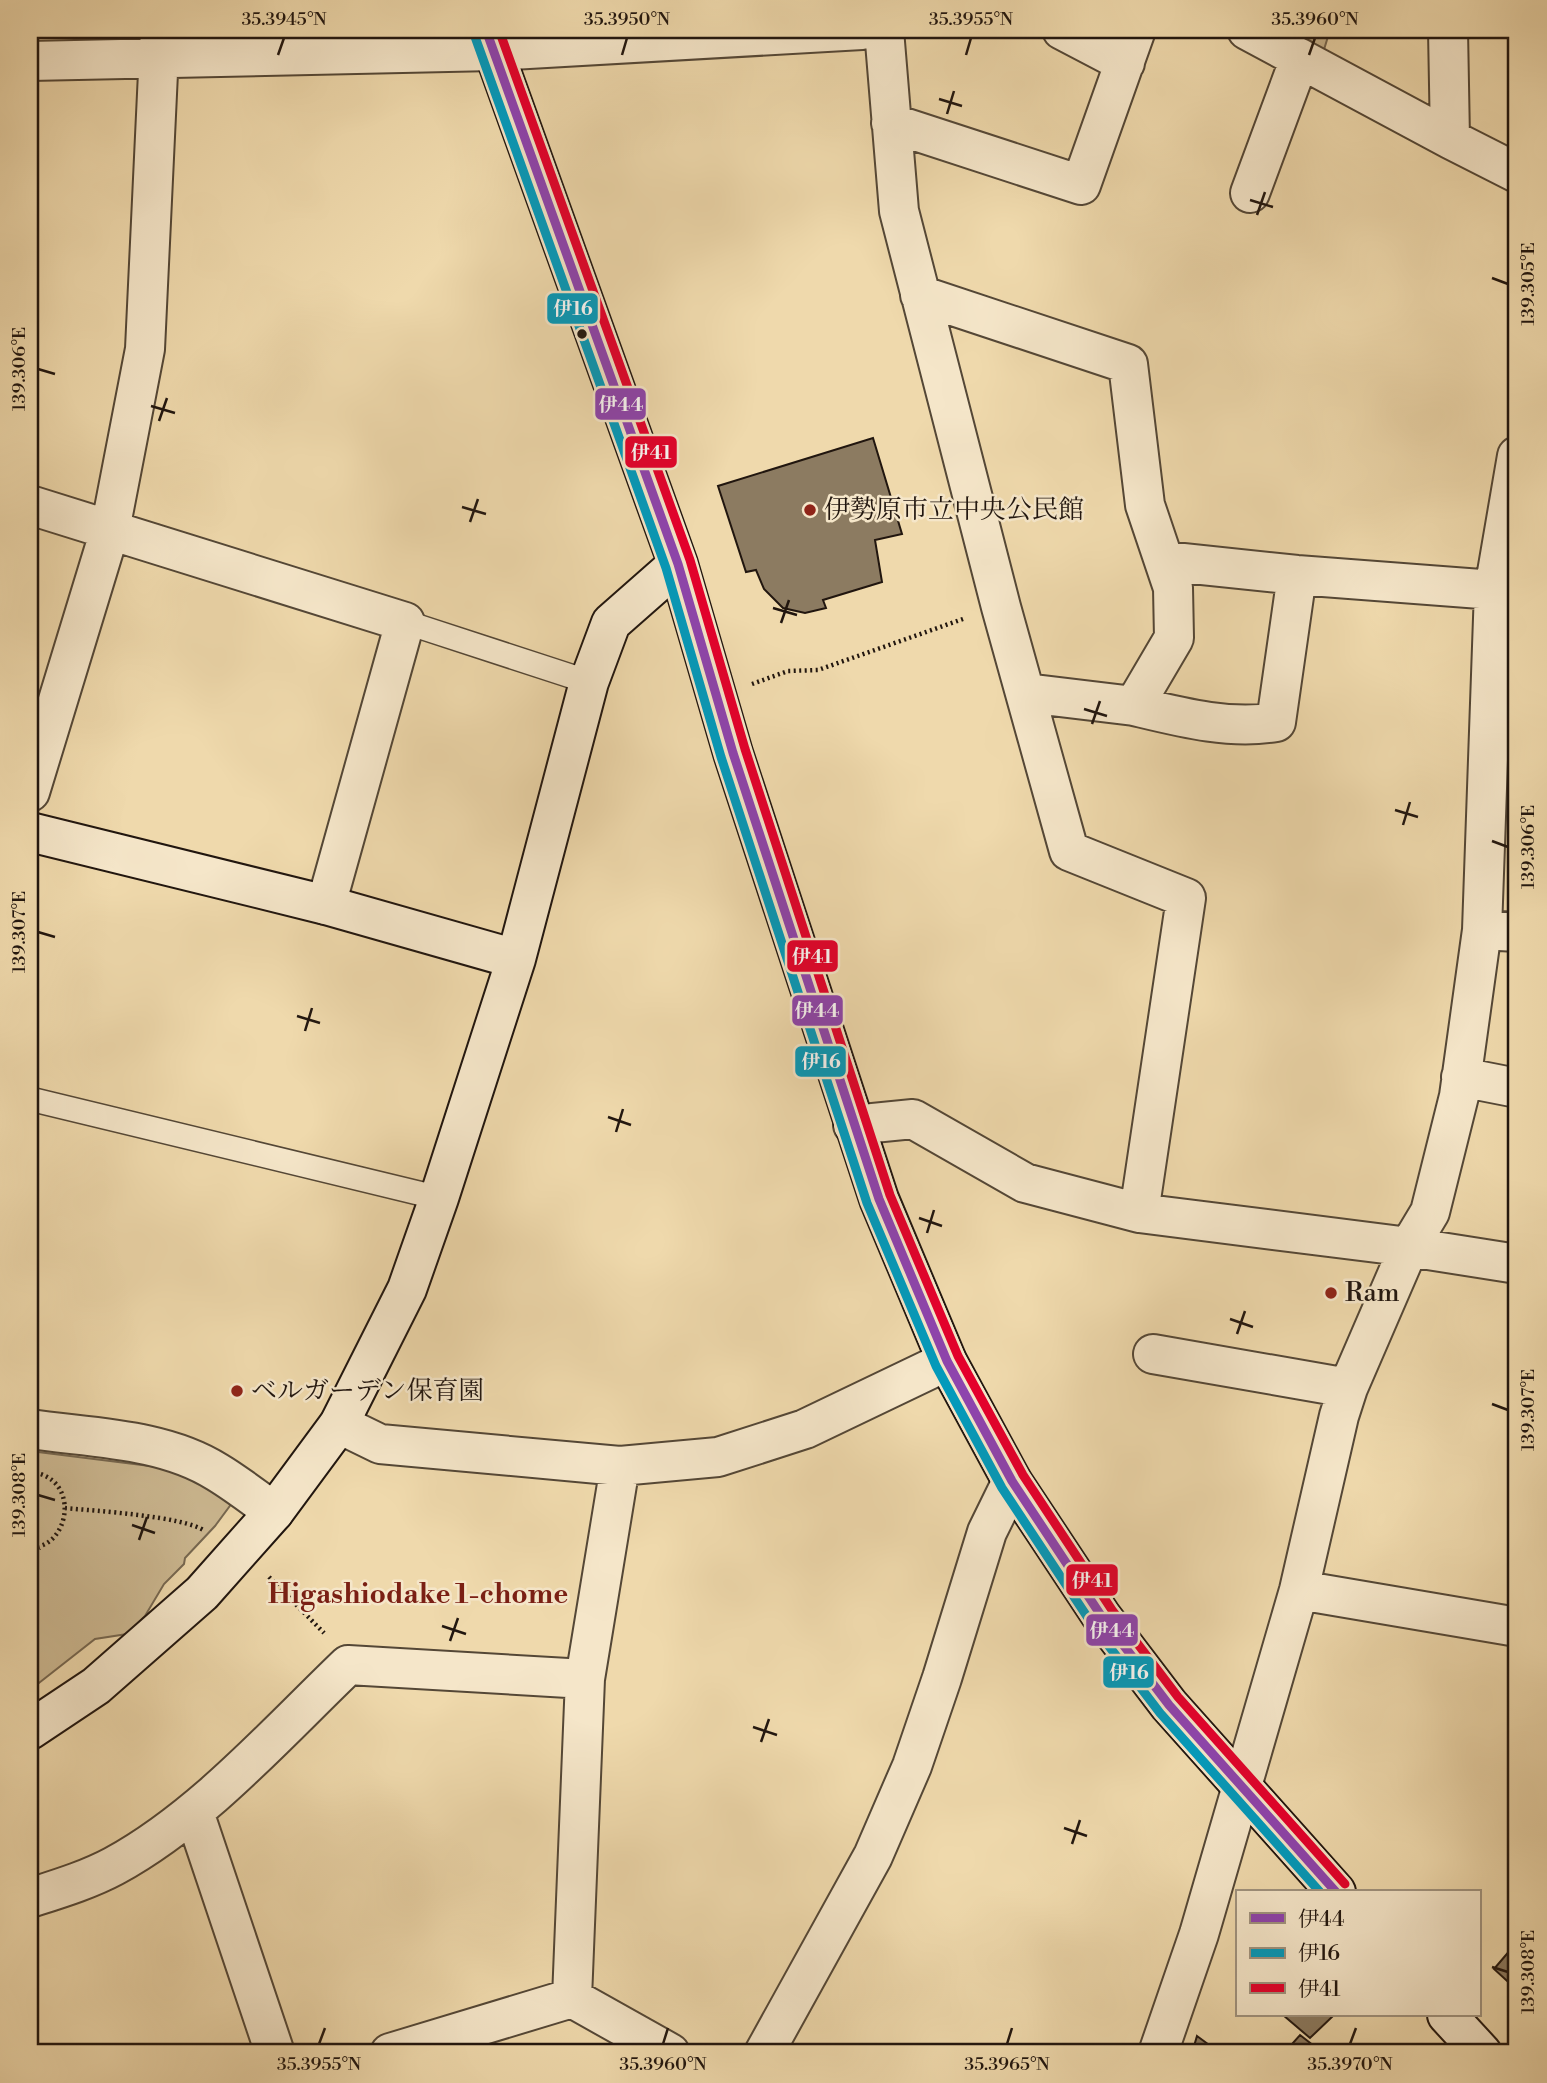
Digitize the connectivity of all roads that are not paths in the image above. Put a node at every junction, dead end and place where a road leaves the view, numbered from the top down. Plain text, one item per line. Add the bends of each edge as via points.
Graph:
1 (862, 30) edge
2 (884, 30) edge
3 (1062, 30) edge
4 (1247, 30) edge
5 (1448, 30) edge
6 (490, 40) edge
7 (159, 44) edge
8 (1130, 47) edge
9 (1300, 58) junction
10 (30, 61) edge
11 (891, 122) junction
12 (1450, 139) junction
13 (1517, 173) edge
14 (1250, 193) dead end
15 (919, 295) junction
16 (1515, 477) edge
17 (30, 505) edge
18 (110, 530) junction
19 (1164, 561) junction
20 (678, 564) junction
21 (1297, 575) junction
22 (1494, 590) junction
23 (405, 622) junction
24 (589, 682) junction
25 (1026, 693) junction
26 (1134, 706) junction
27 (30, 792) edge
28 (30, 832) edge
29 (326, 905) junction
30 (1499, 931) edge
31 (516, 959) junction
32 (1461, 1077) junction
33 (1517, 1088) edge
34 (30, 1099) edge
35 (853, 1125) junction
36 (439, 1198) junction
37 (1139, 1213) junction
38 (1409, 1247) junction
39 (1517, 1264) edge
40 (1153, 1354) dead end
41 (947, 1361) junction
42 (1348, 1388) junction
43 (339, 1424) junction
44 (30, 1429) edge
45 (620, 1466) junction
46 (1012, 1481) junction
47 (274, 1512) junction
48 (1299, 1590) junction
49 (1517, 1627) edge
50 (585, 1679) junction
51 (30, 1730) edge
52 (1242, 1789) junction
53 (194, 1812) junction
54 (1334, 1890) edge
55 (30, 1898) edge
56 (572, 1998) junction
57 (1448, 2016) edge
58 (275, 2053) edge
59 (390, 2053) edge
60 (670, 2053) edge
61 (764, 2053) edge
62 (1158, 2053) edge
63 (1482, 2053) edge

1 - 6 street
2 - 11 street
3 - 8 street
4 - 9 street
5 - 12 street
6 - 7 street
6 - 20 street
7 - 10 street
7 - 18 street via 145,349
8 - 11 street via 1081,185
9 - 12 street
9 - 14 street
11 - 15 street via 899,211
12 - 13 street
15 - 19 street via 1128,365 1145,505
15 - 25 street
16 - 22 street
17 - 18 street
18 - 23 street
18 - 27 street
19 - 21 street
19 - 26 street via 1173,588 1174,638
20 - 24 street via 611,623
20 - 35 street
21 - 22 street
21 - 26 street via 1276,722 1196,720
22 - 30 street
23 - 24 lane
23 - 29 street
24 - 31 street
25 - 26 street
25 - 37 street via 1069,851 1186,898
28 - 29 street
29 - 31 street
30 - 32 street
31 - 36 street
32 - 33 street
32 - 38 street via 1430,1212
34 - 36 lane
35 - 37 street via 913,1119 1025,1183
35 - 41 street
36 - 43 street via 407,1289
37 - 38 street
38 - 39 street
38 - 42 street
40 - 42 street
41 - 45 street via 793,1433 718,1457
41 - 46 street
42 - 48 street
43 - 45 street via 380,1444
43 - 47 street
44 - 47 street via 149,1445 183,1456 217,1471
45 - 50 street
46 - 52 street via 1101,1617
46 - 61 street via 987,1532 912,1766 873,1856
47 - 51 street via 202,1594 96,1686
48 - 49 street
48 - 52 street
50 - 53 street via 348,1665
50 - 56 street
52 - 54 street
52 - 62 street
53 - 55 street via 114,1866
53 - 58 street
56 - 59 street
56 - 60 street
57 - 63 street

